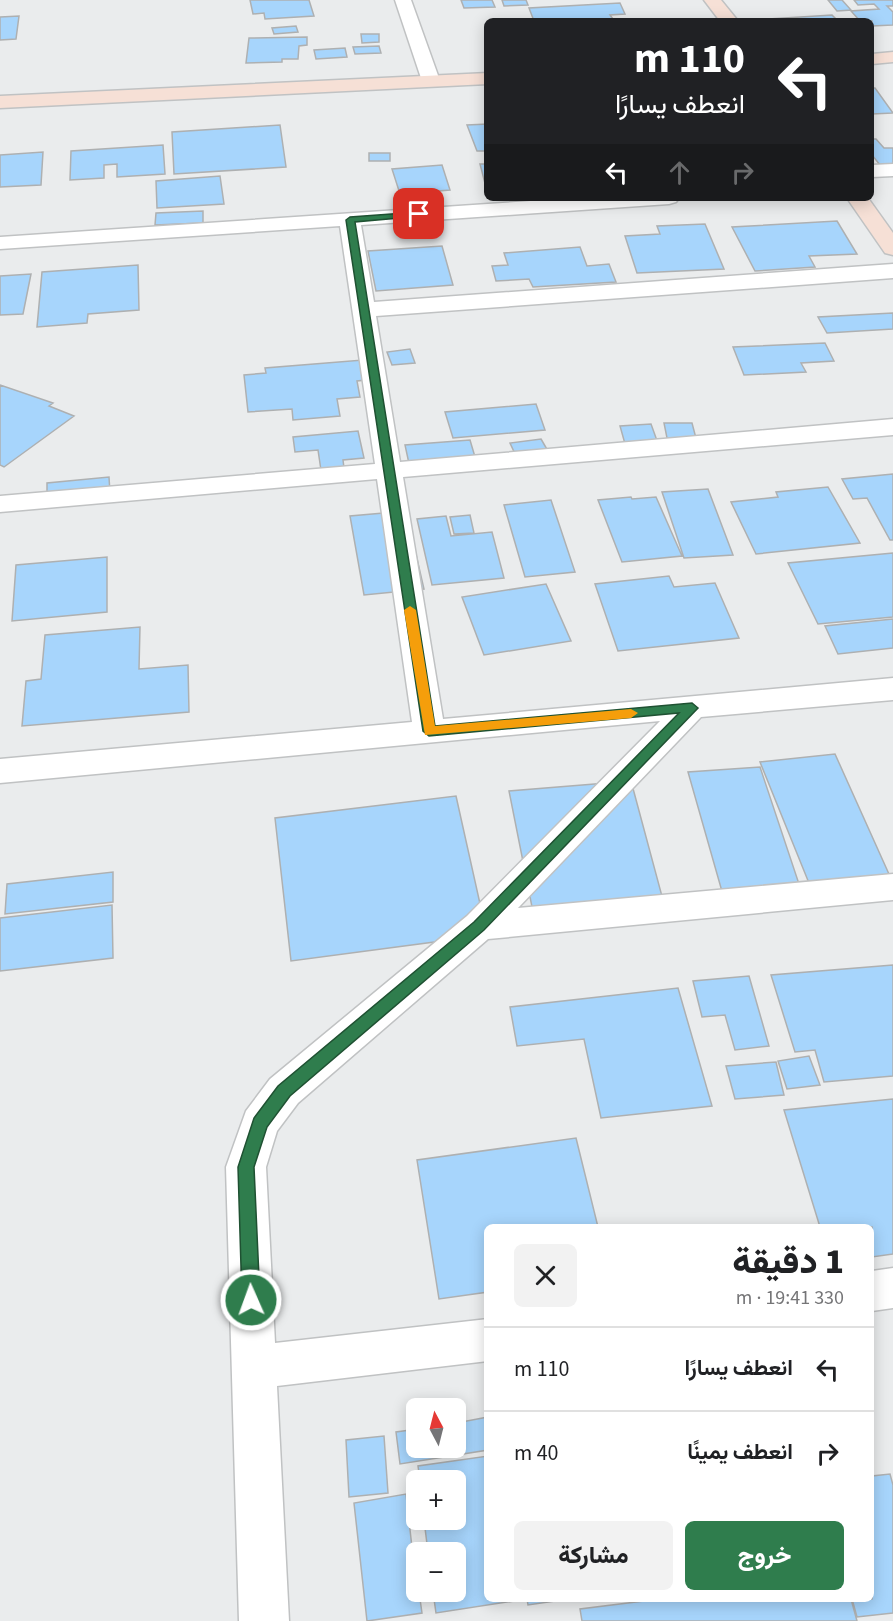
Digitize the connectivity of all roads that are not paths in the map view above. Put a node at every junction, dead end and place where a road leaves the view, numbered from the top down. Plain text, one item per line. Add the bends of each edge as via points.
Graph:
1 (403, 0) edge
2 (712, 0) edge
3 (727, 18) edge
4 (893, 46) edge
5 (874, 48) edge
6 (893, 57) edge
7 (874, 59) edge
8 (484, 78) edge
9 (431, 81) junction
10 (0, 102) edge
11 (893, 170) edge
12 (874, 171) edge
13 (626, 201) edge
14 (859, 201) edge
15 (350, 220) junction
16 (0, 243) edge
17 (893, 248) edge
18 (893, 272) edge
19 (364, 310) junction
20 (893, 427) edge
21 (389, 471) junction
22 (0, 504) edge
23 (893, 689) edge
24 (692, 708) junction
25 (429, 731) junction
26 (0, 771) edge
27 (893, 887) edge
28 (479, 926) junction
29 (893, 1288) edge
30 (874, 1291) edge
31 (484, 1340) edge
32 (253, 1367) junction
33 (264, 1621) edge

1 - 9 street
2 - 3 street
4 - 5 street
6 - 7 street
8 - 9 street
9 - 10 street
11 - 12 street
13 - 15 street
14 - 17 street
15 - 16 street
15 - 19 street
18 - 19 street
19 - 21 street
20 - 21 street
21 - 22 street
21 - 25 street
23 - 24 street
24 - 25 street
24 - 28 street
25 - 26 street
27 - 28 street
28 - 32 street via 284,1091 260,1123 246,1167
29 - 30 street
31 - 32 street
32 - 33 street

